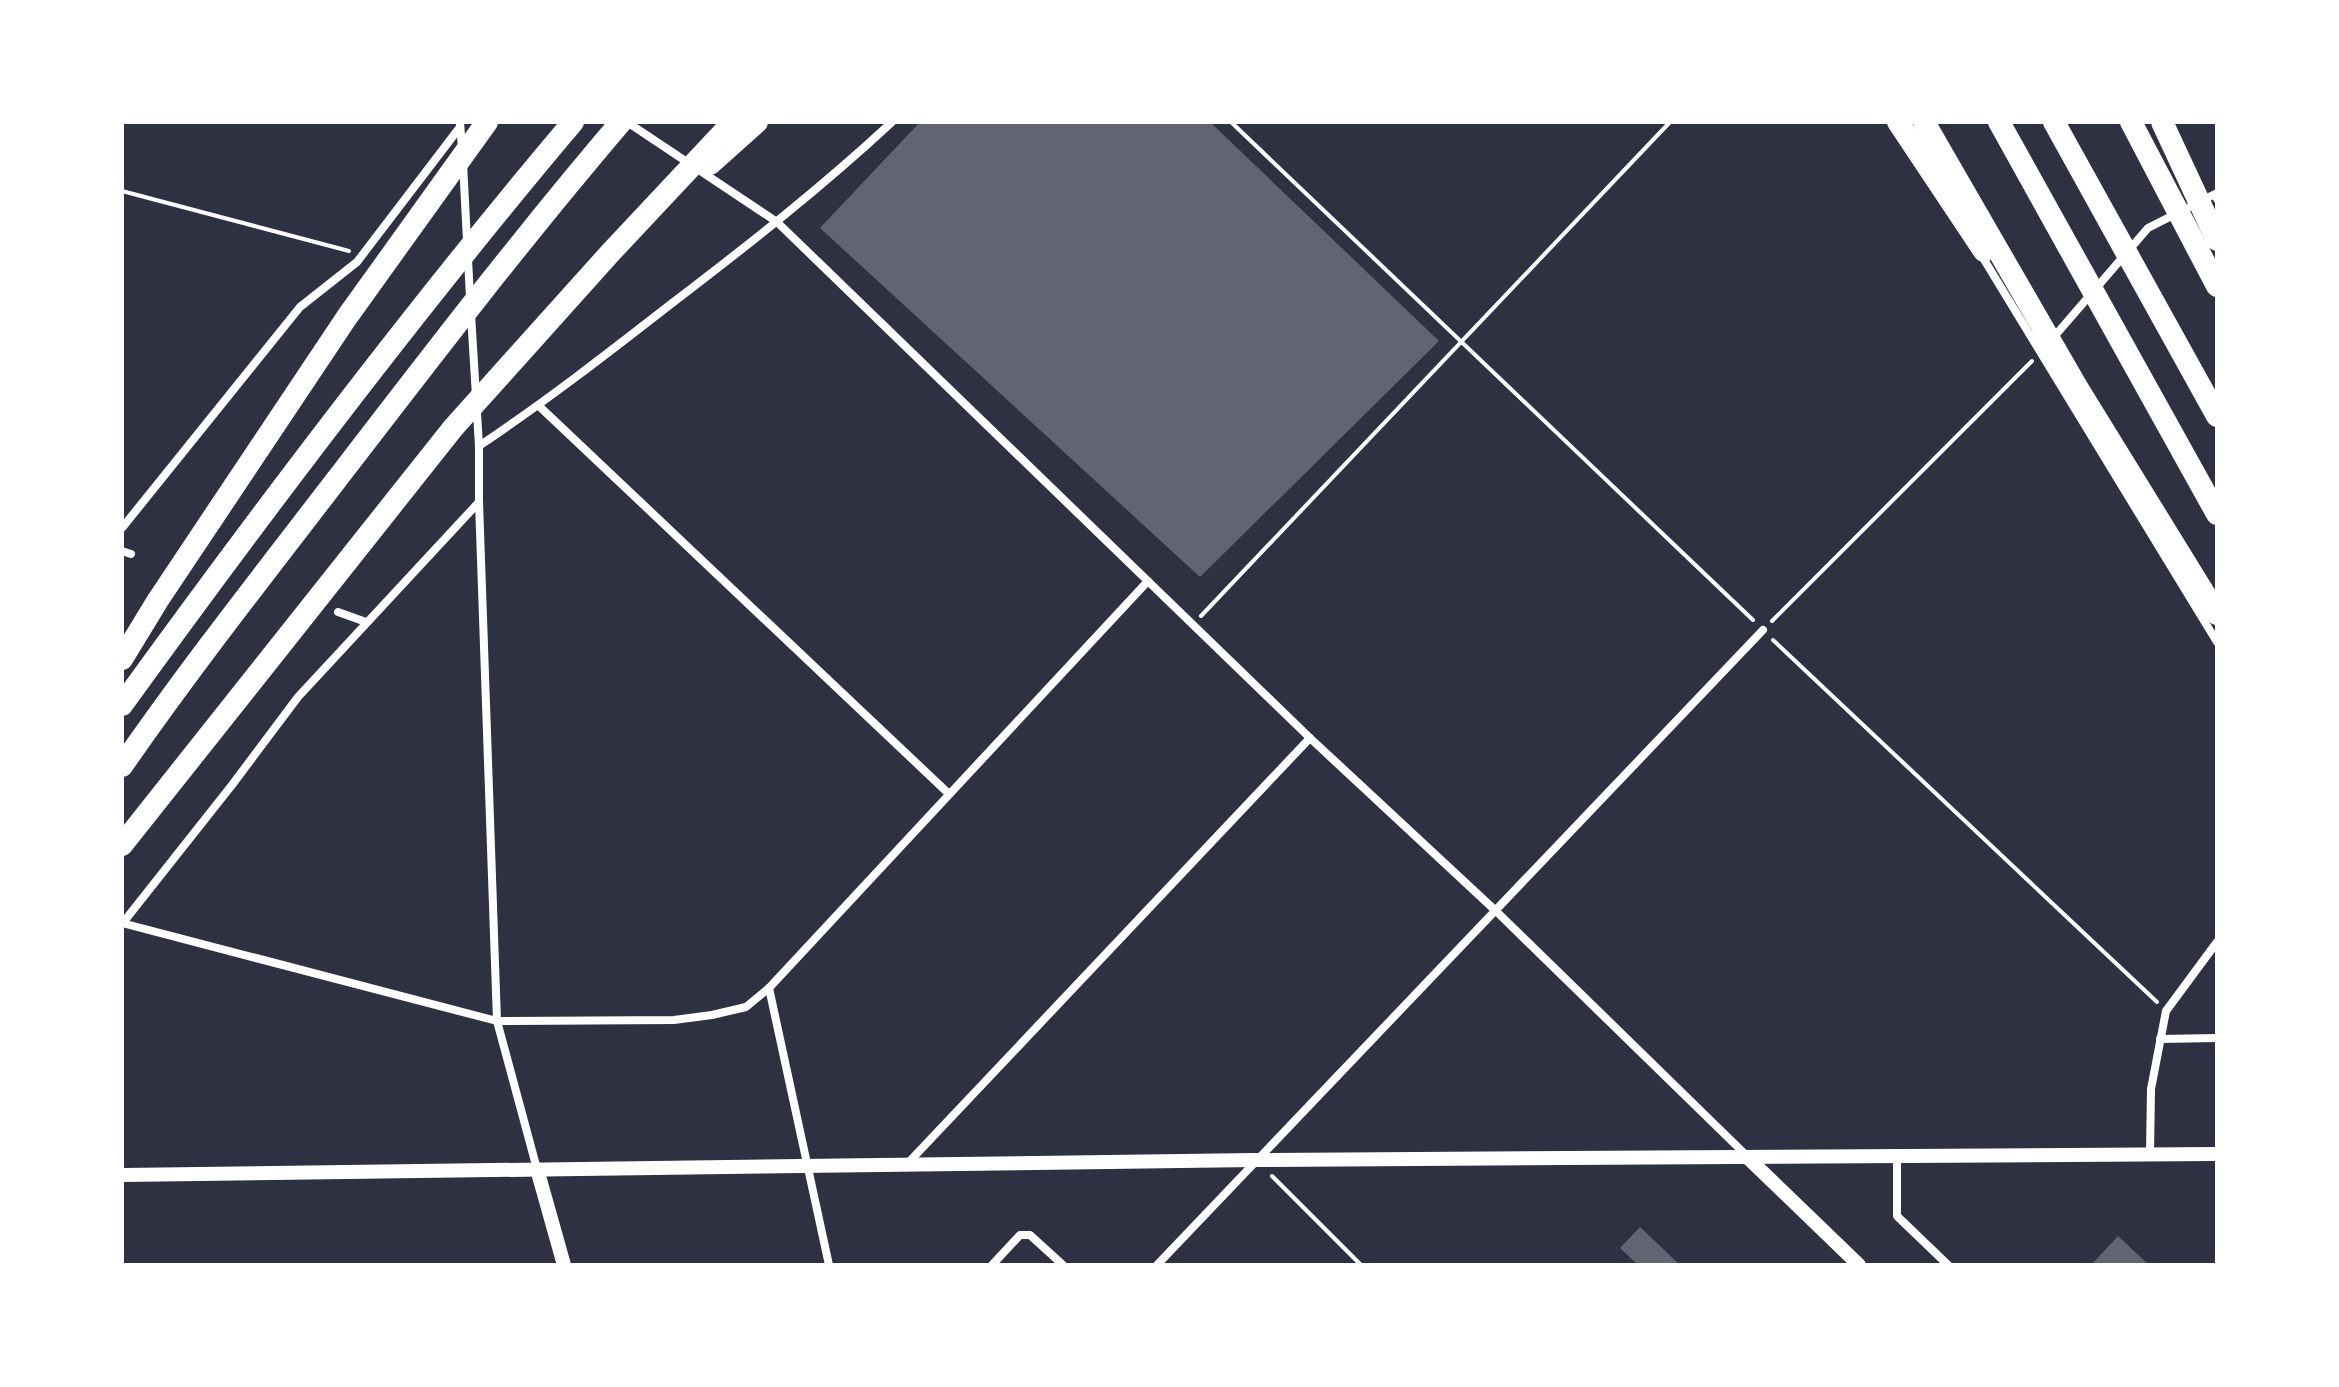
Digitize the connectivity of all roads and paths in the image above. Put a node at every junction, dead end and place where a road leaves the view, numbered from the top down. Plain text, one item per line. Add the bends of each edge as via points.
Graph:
1 (487, 122) edge
2 (573, 122) edge
3 (621, 122) edge
4 (627, 122) edge
5 (733, 122) edge
6 (757, 122) edge
7 (892, 122) edge
8 (1231, 122) edge
9 (1670, 122) edge
10 (1900, 122) edge
11 (1924, 122) edge
12 (2054, 122) edge
13 (2131, 122) edge
14 (2162, 122) edge
15 (460, 124) edge
16 (2002, 126) edge
17 (122, 191) edge
18 (2217, 199) edge
19 (777, 222) junction
20 (2217, 240) edge
21 (612, 251) junction
22 (363, 254) junction
23 (2217, 286) edge
24 (1461, 341) junction
25 (2039, 353) junction
26 (2077, 387) junction
27 (539, 406) junction
28 (2217, 416) edge
29 (479, 446) junction
30 (479, 502) junction
31 (2217, 514) edge
32 (122, 528) edge
33 (1148, 581) junction
34 (338, 612) dead end
35 (2217, 614) edge
36 (366, 622) junction
37 (1193, 624) junction
38 (1763, 630) junction
39 (2217, 642) edge
40 (122, 659) edge
41 (122, 705) edge
42 (1310, 738) junction
43 (122, 766) edge
44 (948, 793) junction
45 (122, 845) edge
46 (1497, 912) junction
47 (122, 923) edge
48 (2217, 942) edge
49 (769, 988) junction
50 (2166, 1011) junction
51 (497, 1021) junction
52 (2217, 1038) edge
53 (2160, 1039) junction
54 (2150, 1153) junction
55 (2217, 1154) edge
56 (1897, 1155) junction
57 (1747, 1157) junction
58 (1255, 1160) junction
59 (908, 1163) junction
60 (808, 1167) junction
61 (537, 1169) junction
62 (122, 1175) edge
63 (564, 1265) edge
64 (829, 1265) edge
65 (992, 1265) edge
66 (1063, 1265) edge
67 (1157, 1265) edge
68 (1361, 1265) edge
69 (1859, 1265) edge
70 (1948, 1265) edge

1 - 40 highway via 347,317
2 - 41 highway via 391,346
3 - 43 highway via 418,373
4 - 19 street
5 - 21 highway
6 - 21 highway
7 - 19 street
8 - 24 path
9 - 24 path
10 - 25 street
10 - 26 highway
11 - 26 highway
12 - 28 highway
13 - 23 highway
14 - 20 highway
15 - 22 street
15 - 29 street
16 - 31 highway
17 - 22 path
18 - 25 street via 2215,194 2148,228
19 - 27 street
19 - 33 street
21 - 45 highway via 453,428
22 - 32 street via 300,307
24 - 37 path
24 - 38 path
25 - 38 path
25 - 39 street
26 - 35 highway
27 - 29 street
27 - 44 street
29 - 30 street
30 - 36 street
30 - 51 street
33 - 37 street
33 - 44 street
34 - 36 street
36 - 47 street via 298,697
37 - 42 street
38 - 46 street
38 - 50 path
42 - 46 street
42 - 59 street
44 - 49 street
46 - 57 street
46 - 58 street
47 - 51 street
48 - 50 street
49 - 51 street via 746,1007 699,1017
49 - 60 street
50 - 53 street
51 - 61 street
52 - 53 street
53 - 54 street via 2151,1089
54 - 55 street
54 - 56 street
56 - 57 street
56 - 70 street via 1897,1216
57 - 58 street
57 - 69 street
58 - 59 street
58 - 67 street
58 - 68 path
59 - 60 street
60 - 61 street
60 - 64 street
61 - 62 street
61 - 63 street
65 - 66 street via 1020,1235 1030,1235

